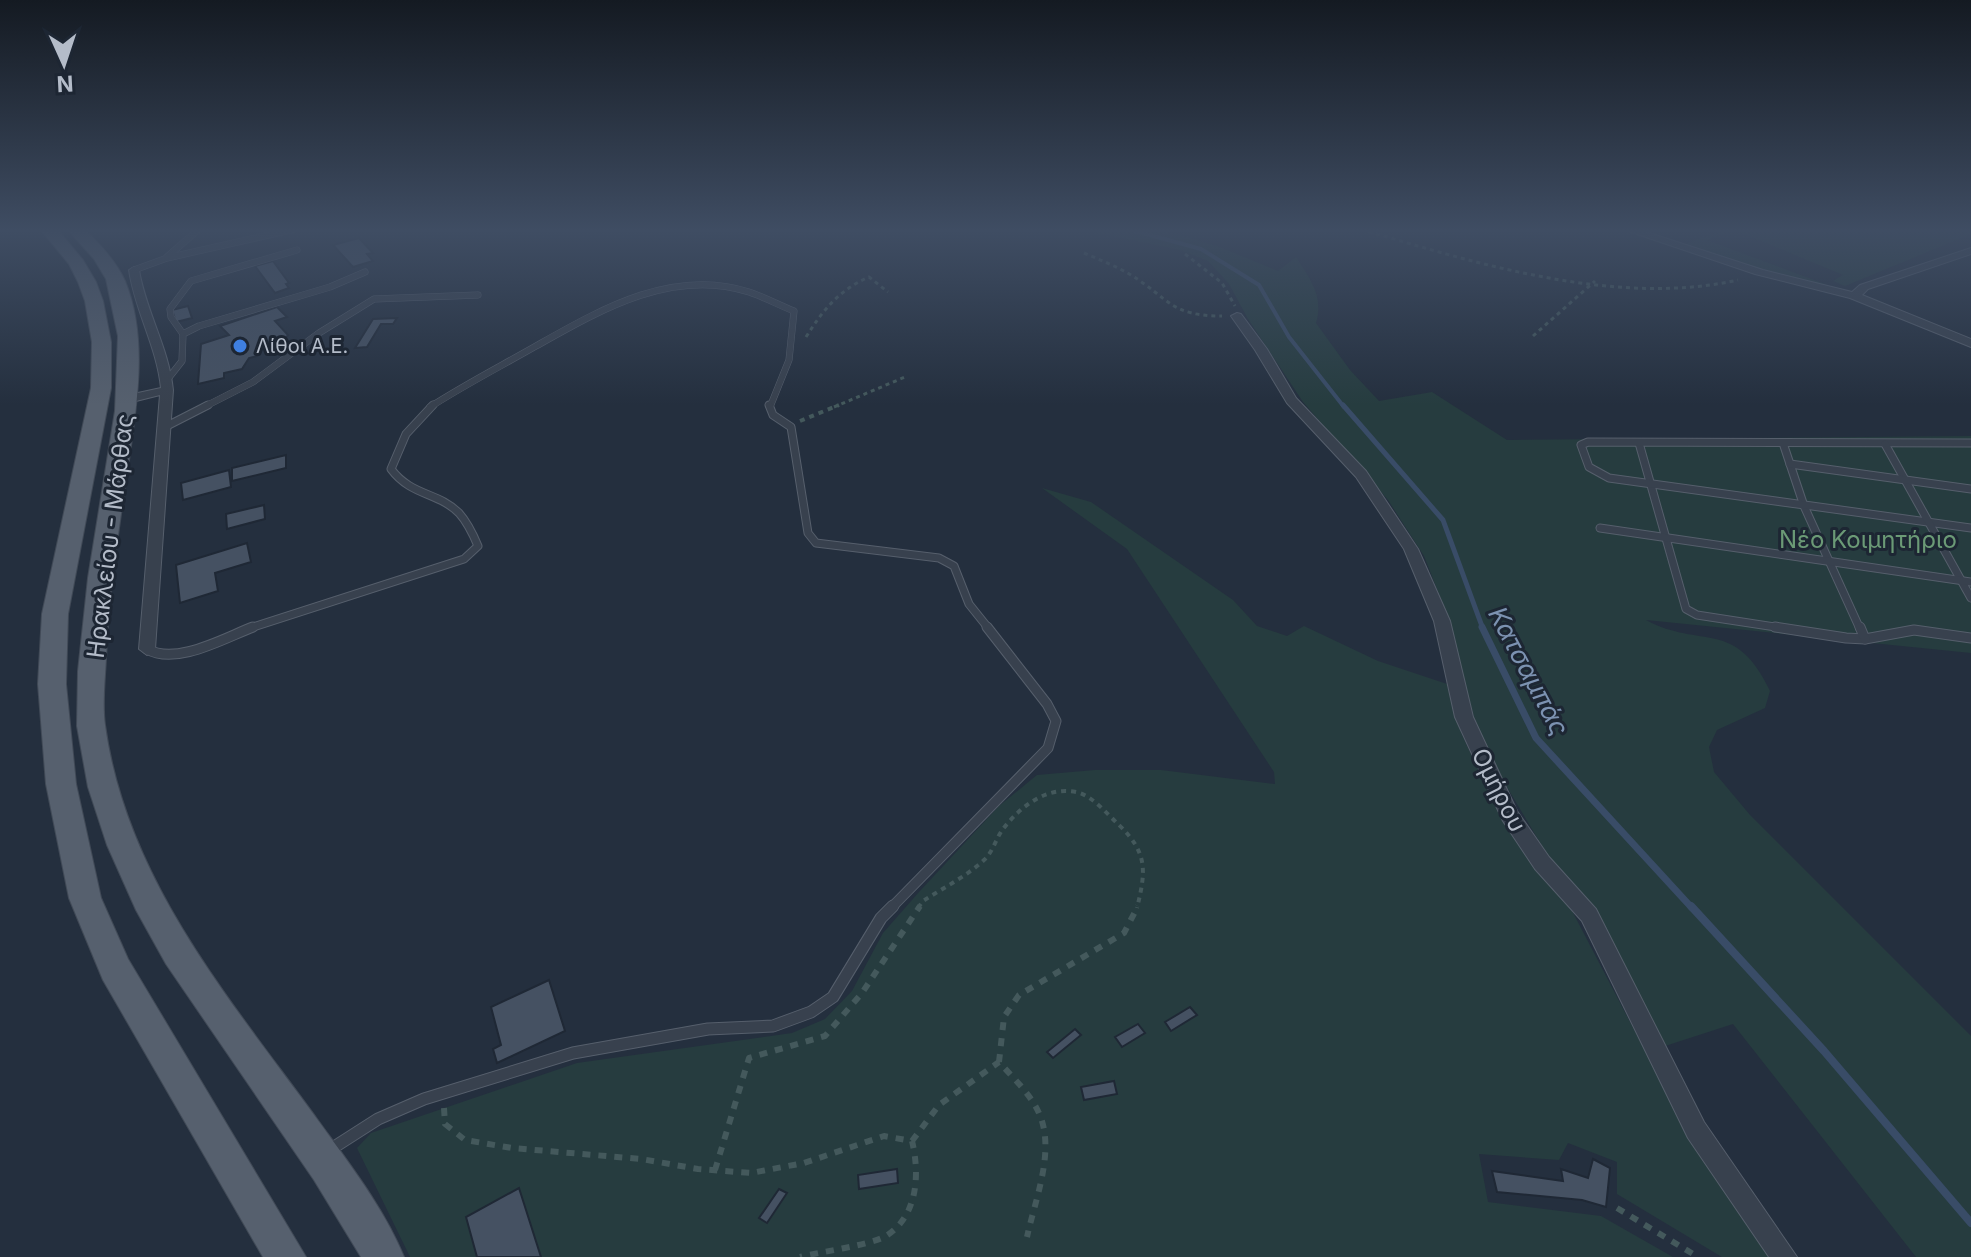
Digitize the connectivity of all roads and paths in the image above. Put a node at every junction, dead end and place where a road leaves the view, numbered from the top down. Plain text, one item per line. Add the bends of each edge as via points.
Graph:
1 (91, 288) edge
2 (119, 288) edge
3 (136, 288) edge
4 (186, 288) edge
5 (328, 288) edge
6 (669, 288) edge
7 (720, 288) edge
8 (849, 288) edge
9 (883, 288) edge
10 (1148, 288) edge
11 (1225, 288) edge
12 (1587, 288) edge
13 (1666, 288) edge
14 (1719, 288) edge
15 (1821, 288) edge
16 (1863, 288) edge
17 (888, 292) dead end
18 (478, 295) dead end
19 (1854, 296) junction
20 (1237, 316) junction
21 (183, 334) junction
22 (1533, 336) dead end
23 (1971, 343) edge
24 (789, 360) junction
25 (905, 377) dead end
26 (167, 385) junction
27 (128, 399) junction
28 (789, 426) junction
29 (165, 427) junction
30 (1639, 443) junction
31 (1783, 443) junction
32 (1971, 443) edge
33 (1885, 444) junction
34 (1790, 464) junction
35 (1905, 480) junction
36 (1649, 484) junction
37 (1971, 489) edge
38 (1804, 506) junction
39 (1930, 522) junction
40 (1600, 528) dead end
41 (1971, 528) edge
42 (1664, 538) junction
43 (1830, 562) junction
44 (1966, 582) edge
45 (1971, 598) edge
46 (1971, 638) edge
47 (1865, 639) junction
48 (147, 649) joint
49 (999, 1062) junction
50 (442, 1093) junction
51 (912, 1141) junction
52 (320, 1156) junction
53 (715, 1170) junction
54 (1617, 1208) dead end
55 (1027, 1237) dead end
56 (286, 1257) edge
57 (384, 1257) edge
58 (800, 1257) edge
59 (1698, 1257) edge
60 (1784, 1257) edge

1 - 56 main road, Ηρακλείου - Μάρθας via 103,358 55,614 52,684 61,784 85,898 115,969
2 - 27 main road, Ηρακλείου - Μάρθας via 128,335
3 - 26 street via 166,365
4 - 21 lane via 170,309
5 - 21 lane
6 - 48 lane via 587,317 431,406 407,431 391,469 408,490 435,496 459,511 478,546 464,559 178,654 157,655
7 - 24 lane via 747,291 794,311
8 - 24 path via 832,297 806,337 804,355
9 - 17 path
10 - 20 path via 1175,311
11 - 20 path
12 - 22 path
13 - 14 path
15 - 19 street
16 - 19 street
18 - 29 lane via 374,299 253,382
19 - 23 street
20 - 60 street, Ομήρου via 1291,400 1361,474 1411,549 1442,621 1464,717 1510,816 1542,863 1589,915 1696,1130
21 - 26 lane via 182,361
24 - 28 lane via 769,404 773,415
25 - 28 path
26 - 27 street
26 - 29 street
27 - 52 main road, Ηρακλείου - Μάρθας via 95,614 91,723 101,783 120,843 162,928
28 - 50 lane via 808,533 816,543 939,558 954,566 969,604 1056,721 1048,748 881,918 833,997 811,1012 773,1026 708,1029 573,1053
29 - 48 street
30 - 31 lane
30 - 36 lane
30 - 36 lane via 1581,445 1592,470
31 - 33 lane
31 - 34 lane
32 - 33 lane
33 - 35 lane
34 - 35 lane
34 - 38 lane
35 - 37 lane
35 - 39 lane
36 - 38 lane
36 - 42 lane
38 - 39 lane
38 - 43 lane
39 - 41 lane
39 - 44 lane
40 - 42 lane
42 - 43 lane
42 - 47 lane via 1686,609 1697,615
43 - 44 lane
43 - 47 lane
44 - 45 lane
46 - 47 lane via 1914,630
49 - 51 path via 939,1105
49 - 53 path via 1004,1017 1019,995 1124,933 1137,910 1144,859 1129,835 1077,792 1051,792 1031,801 1003,829 986,859 923,901 862,993 825,1036 749,1058
49 - 55 path via 1041,1118 1046,1145
50 - 52 lane via 378,1119
50 - 53 path via 445,1124 465,1140
51 - 53 path via 884,1136 804,1163 751,1173
51 - 58 path via 918,1165 911,1210 885,1237
52 - 57 main road, Ηρακλείου - Μάρθας
54 - 59 path

